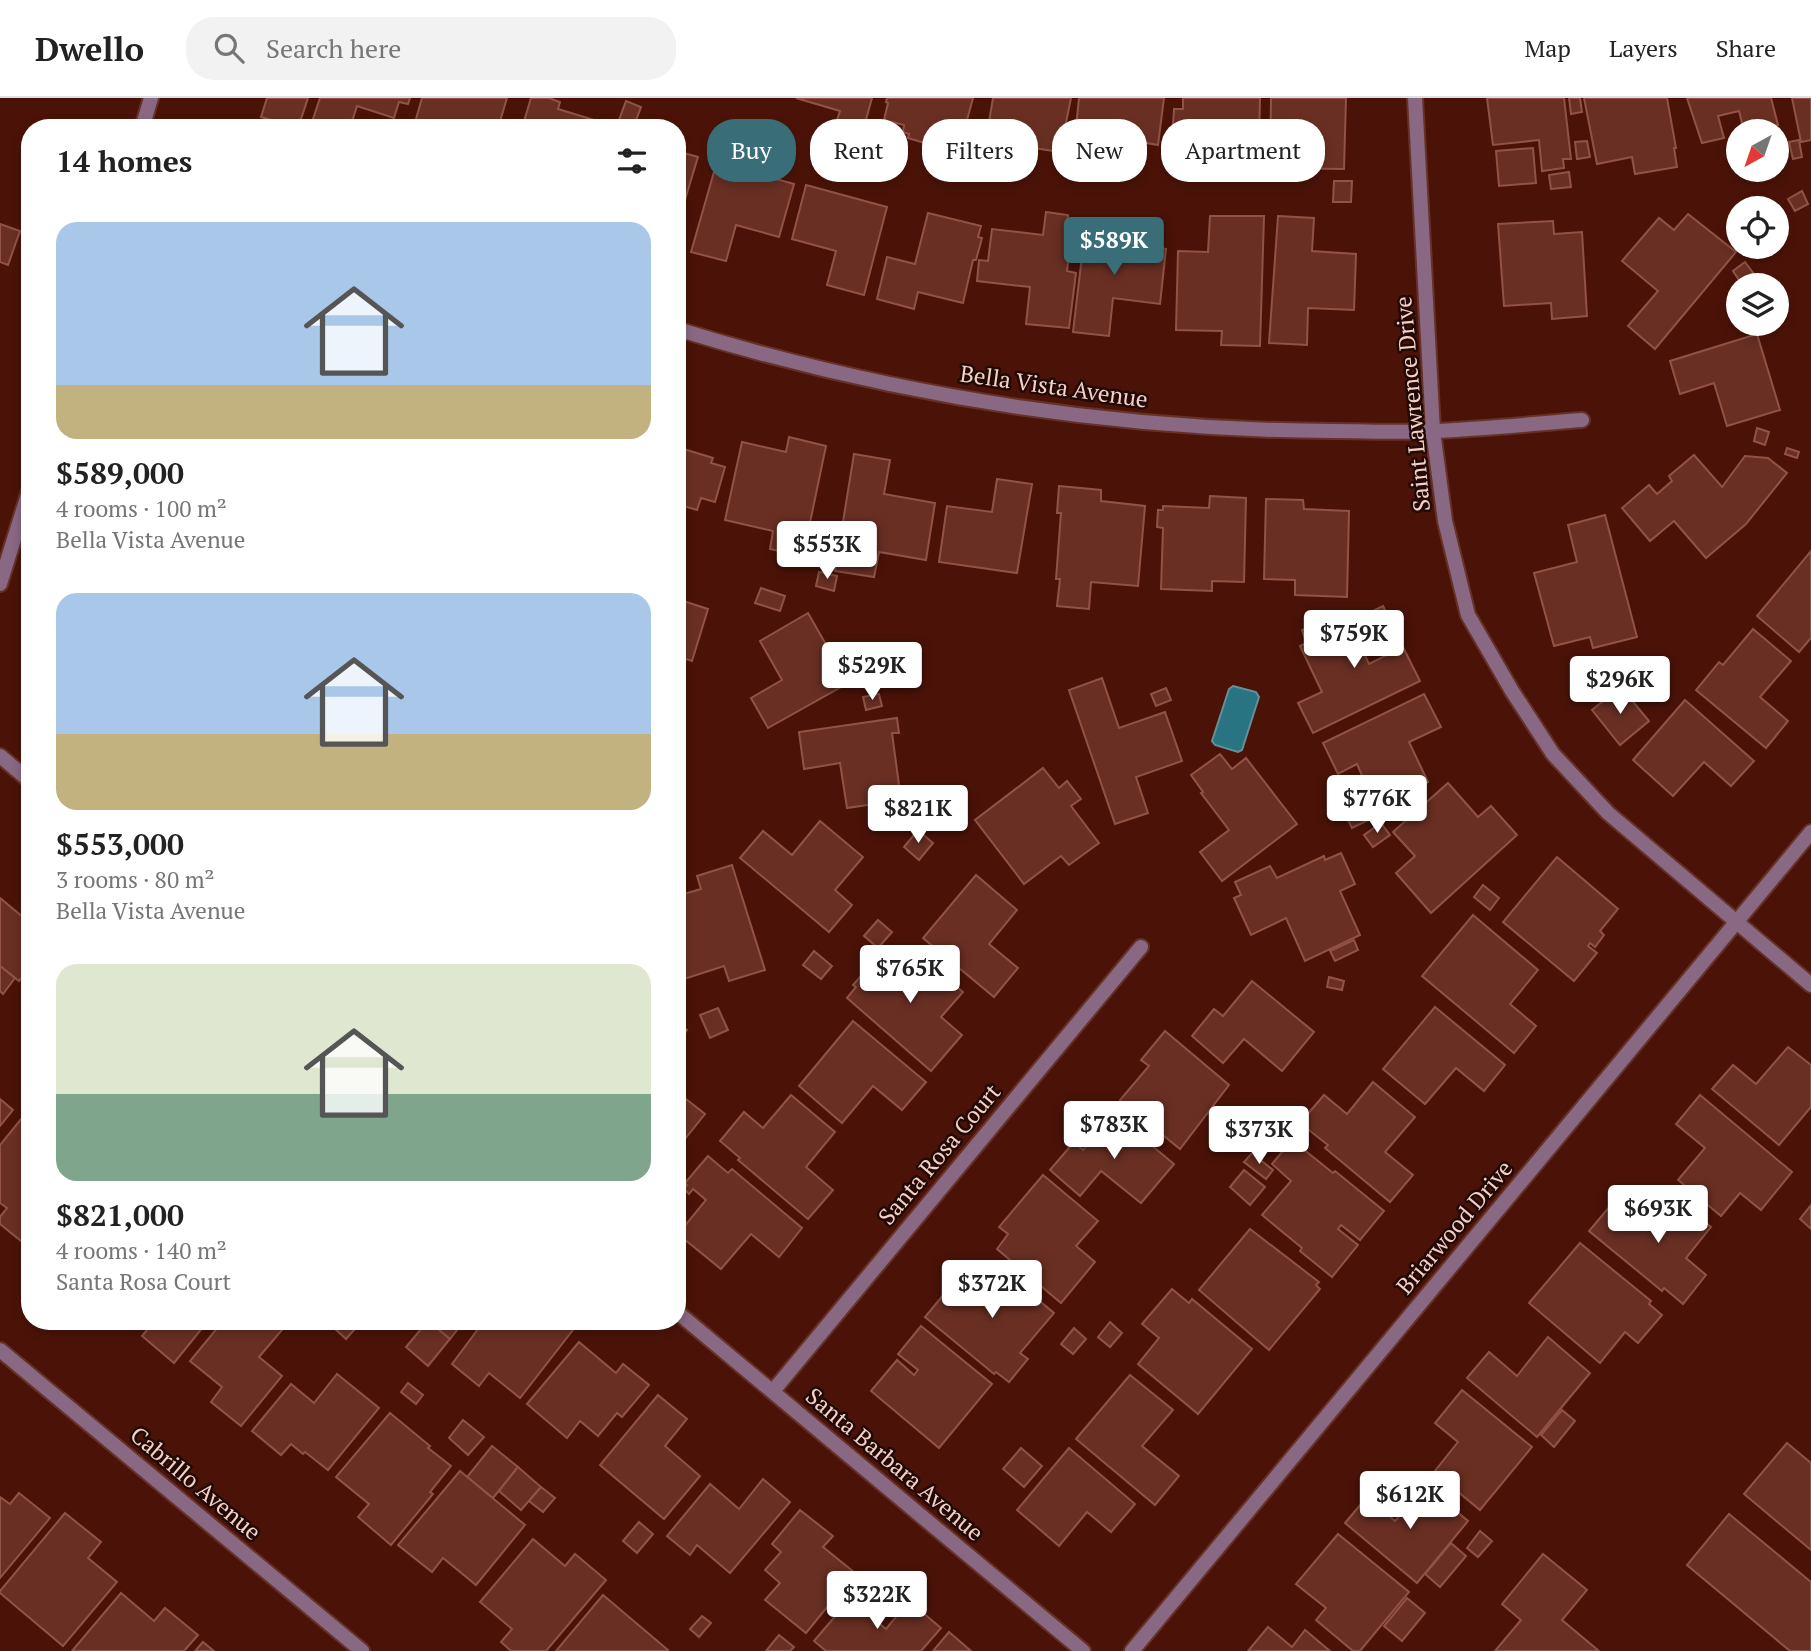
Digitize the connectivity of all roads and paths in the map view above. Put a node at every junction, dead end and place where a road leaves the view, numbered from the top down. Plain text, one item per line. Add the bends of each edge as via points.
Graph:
1 (151, 98) edge
2 (1415, 98) edge
3 (145, 119) edge
4 (686, 331) edge
5 (1582, 420) dead end
6 (1433, 431) junction
7 (21, 517) edge
8 (0, 584) edge
9 (0, 756) edge
10 (21, 774) edge
11 (1811, 832) edge
12 (1737, 922) junction
13 (1141, 947) dead end
14 (1811, 985) edge
15 (686, 1319) edge
16 (0, 1350) edge
17 (773, 1391) junction
18 (362, 1651) edge
19 (1083, 1651) edge
20 (1132, 1651) edge

1 - 3 street
2 - 6 street, Saint Lawrence Drive
4 - 6 street, Bella Vista Avenue via 848,376 978,401 1117,420 1252,430
5 - 6 street, Bella Vista Avenue
6 - 12 street, Saint Lawrence Drive via 1445,521 1468,615 1512,691 1553,754 1608,813
7 - 8 street
9 - 10 street
11 - 12 street, Briarwood Drive
12 - 14 street, Saint Lawrence Drive
12 - 20 street, Briarwood Drive
13 - 17 street, Santa Rosa Court
15 - 17 street, Santa Barbara Avenue
16 - 18 street, Cabrillo Avenue
17 - 19 street, Santa Barbara Avenue

